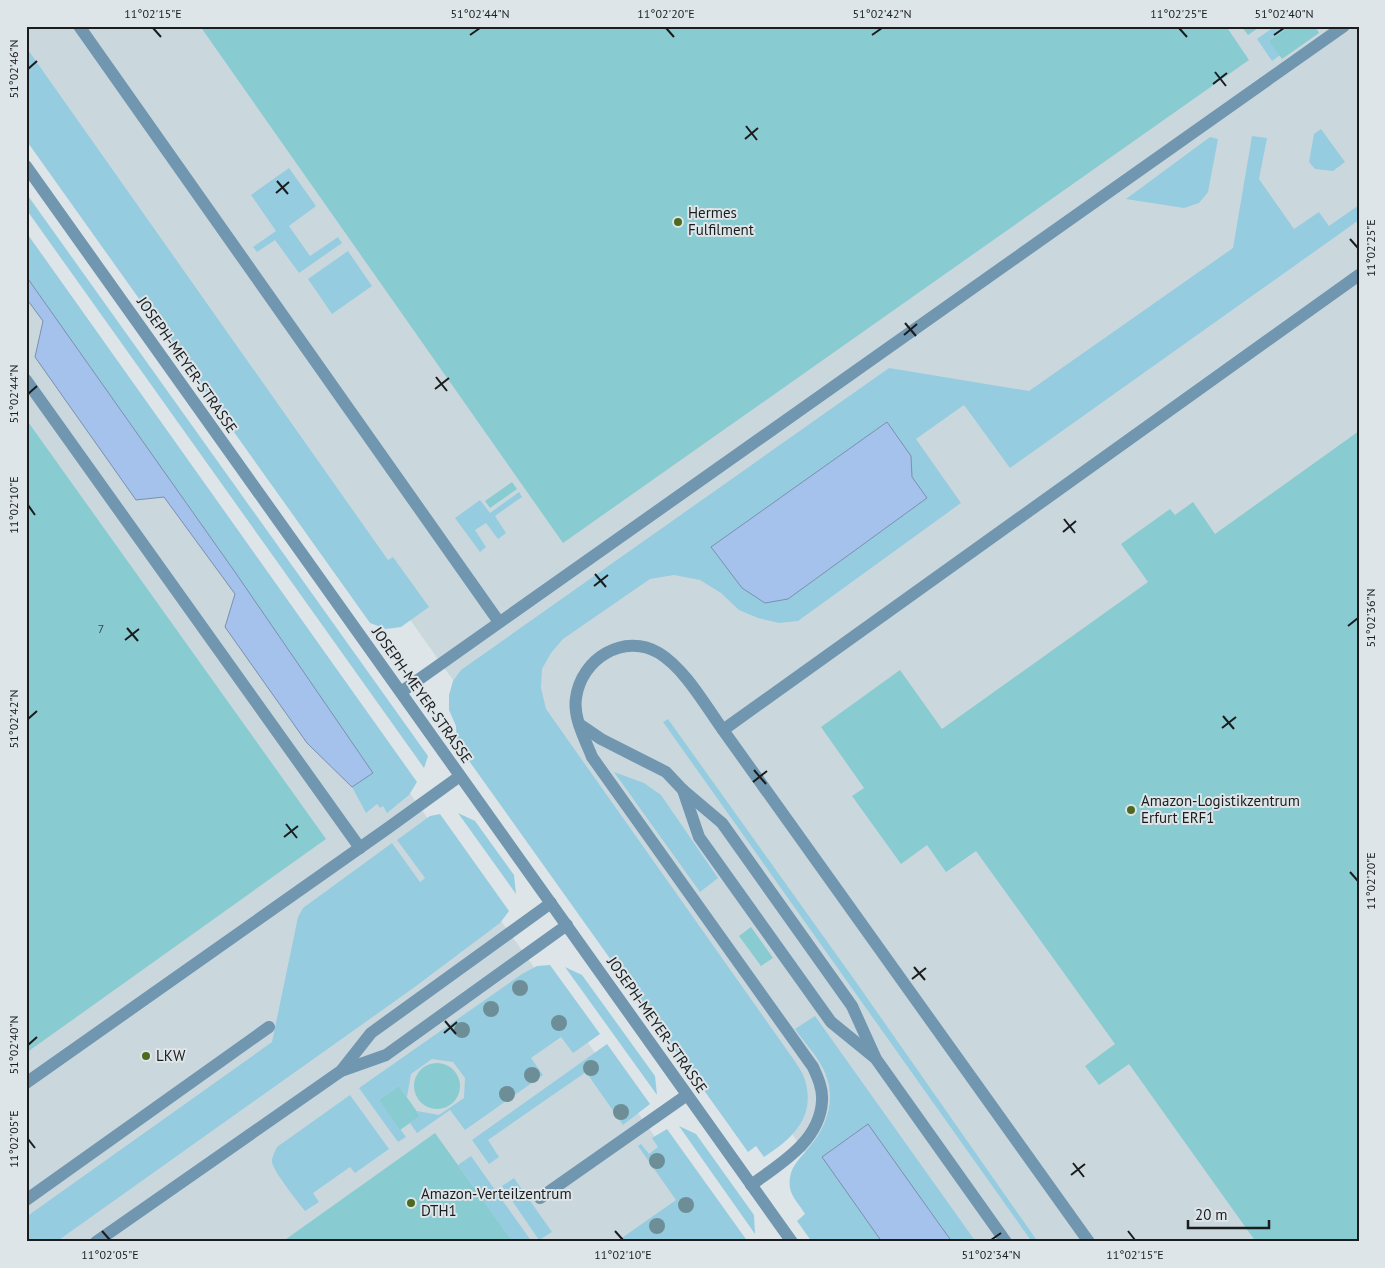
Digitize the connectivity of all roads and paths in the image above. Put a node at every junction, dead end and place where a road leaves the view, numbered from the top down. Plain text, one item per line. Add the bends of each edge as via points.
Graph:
1 (80, 26) edge
2 (1344, 26) edge
3 (26, 166) edge
4 (1359, 275) edge
5 (26, 380) edge
6 (499, 622) junction
7 (401, 692) junction
8 (579, 724) junction
9 (723, 730) junction
10 (460, 776) junction
11 (683, 790) junction
12 (360, 848) junction
13 (551, 903) junction
14 (567, 925) junction
15 (269, 1027) dead end
16 (876, 1059) junction
17 (340, 1071) junction
18 (26, 1083) edge
19 (687, 1095) junction
20 (751, 1185) junction
21 (540, 1198) dead end
22 (26, 1200) edge
23 (787, 1240) edge
24 (96, 1242) edge
25 (1006, 1242) edge
26 (1088, 1242) edge

1 - 6 street
2 - 6 street
3 - 7 street, JOSEPH-MEYER-STRASSE
4 - 9 street
5 - 12 street
6 - 7 street
7 - 10 street, JOSEPH-MEYER-STRASSE
8 - 9 street via 576,698 587,670 601,656 631,645 645,647 670,661
8 - 11 street via 601,739 666,772
8 - 20 street via 592,756 813,1067 821,1084 822,1101 810,1134 798,1149
9 - 26 street
10 - 12 street
10 - 13 street, JOSEPH-MEYER-STRASSE
11 - 16 street via 722,823 852,1006
11 - 16 street via 699,837 831,1022
12 - 18 street
13 - 14 street, JOSEPH-MEYER-STRASSE
13 - 17 street via 371,1033
14 - 17 street via 386,1055
14 - 19 street, JOSEPH-MEYER-STRASSE
15 - 22 street
16 - 25 street
17 - 24 street
19 - 20 street, JOSEPH-MEYER-STRASSE
19 - 21 street
20 - 23 street, JOSEPH-MEYER-STRASSE

